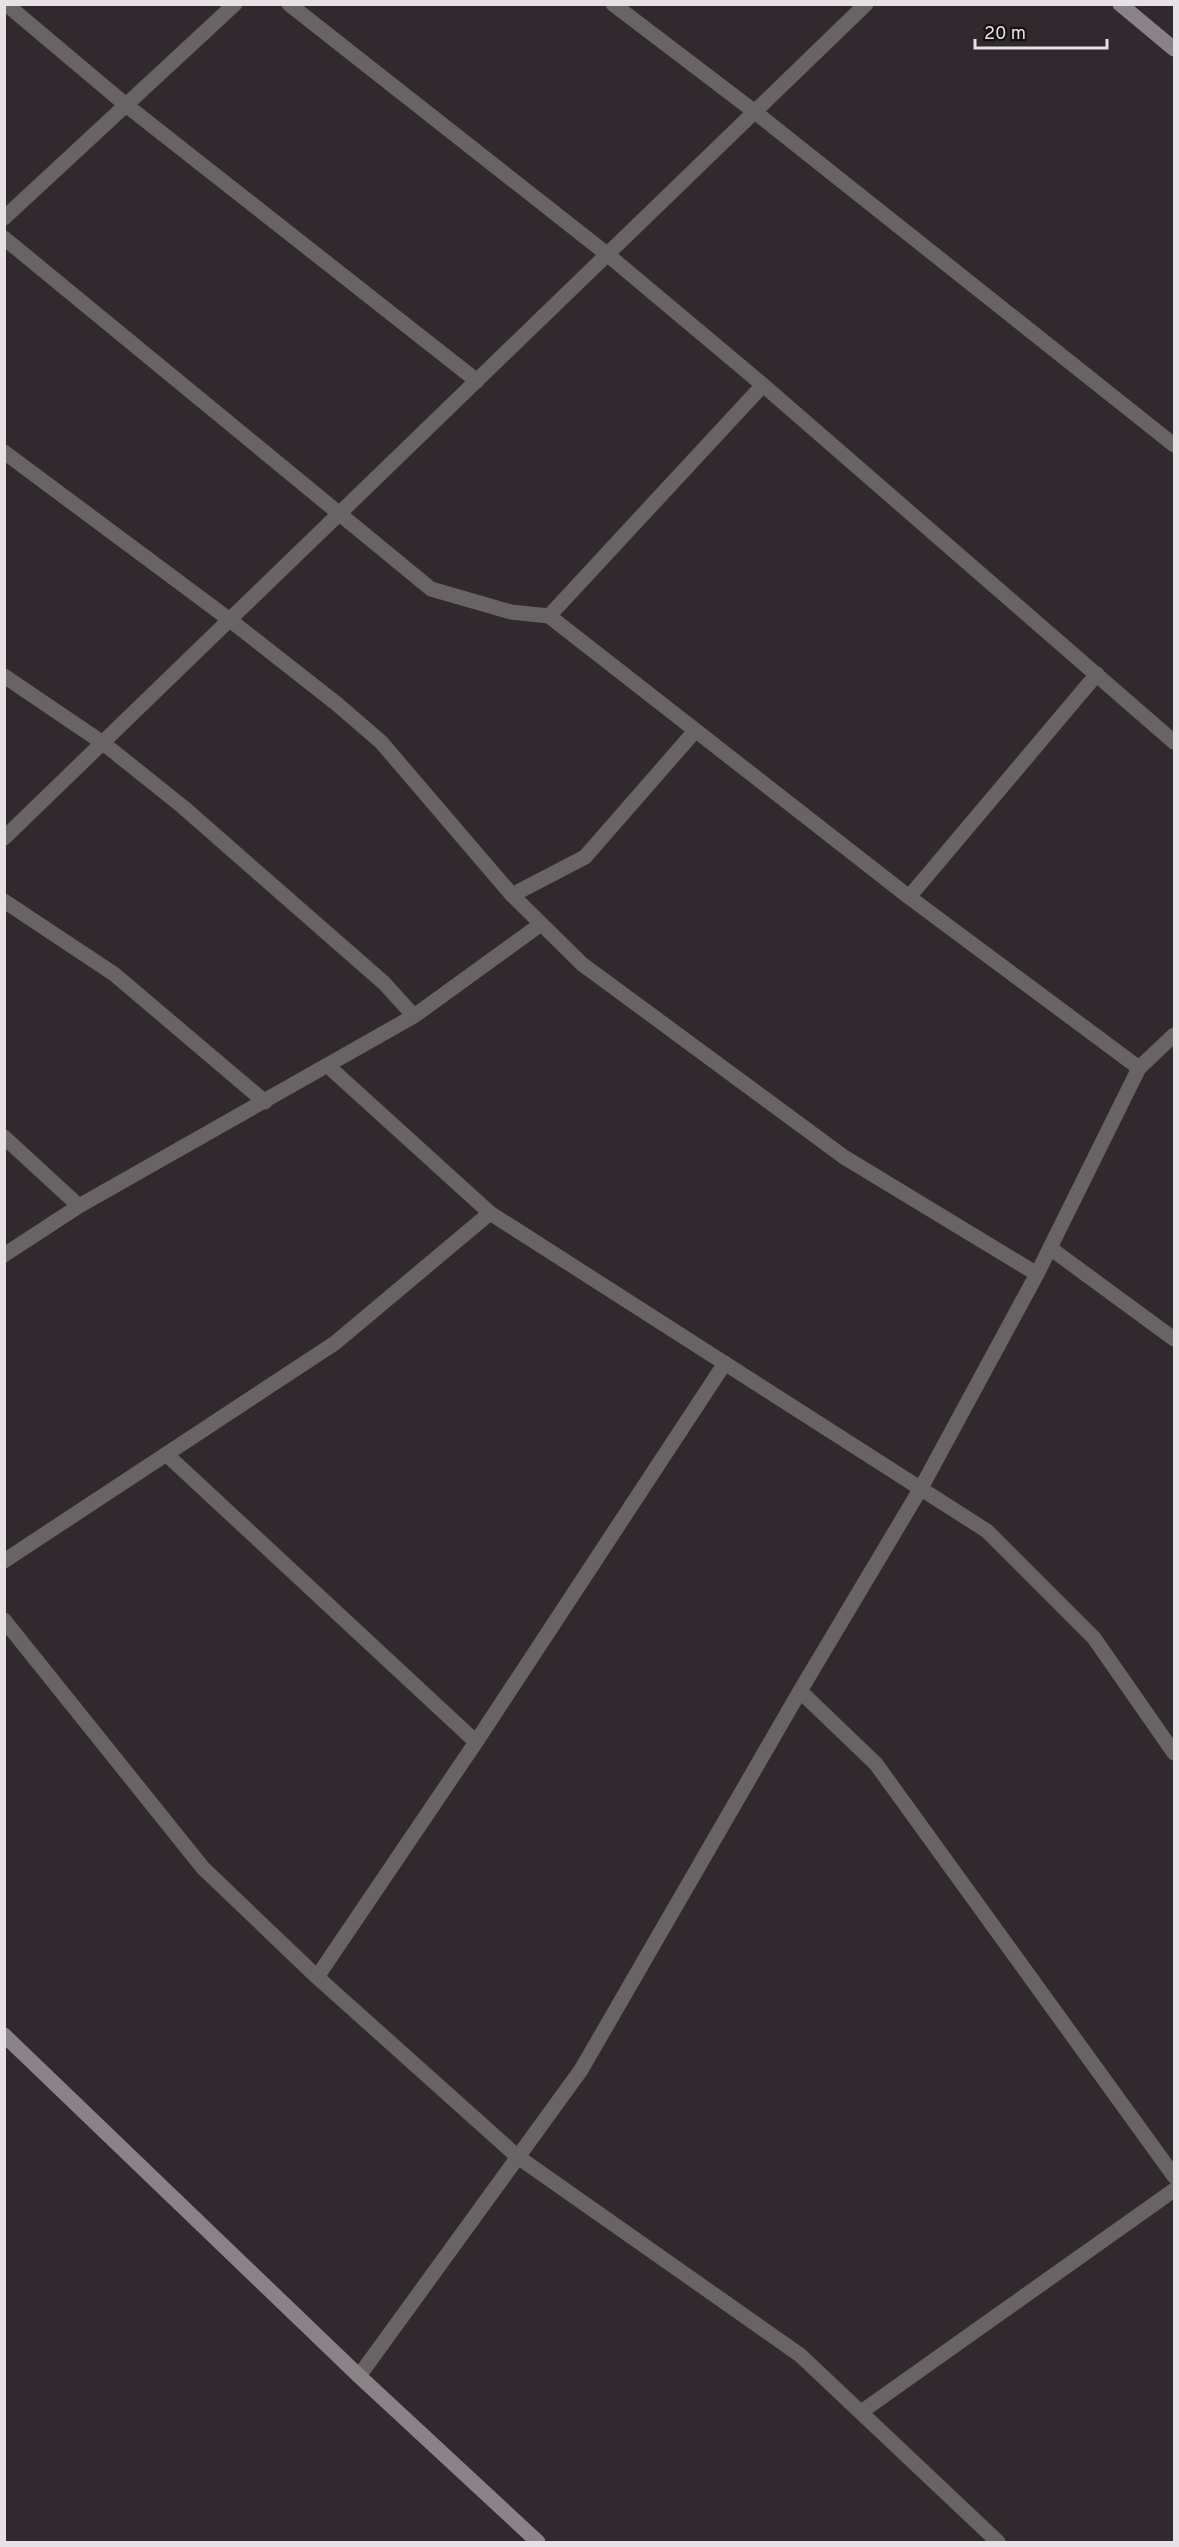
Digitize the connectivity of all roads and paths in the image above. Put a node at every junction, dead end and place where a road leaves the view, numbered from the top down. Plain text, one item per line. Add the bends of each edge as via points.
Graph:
1 (6, 4) edge
2 (235, 4) edge
3 (289, 4) edge
4 (613, 4) edge
5 (866, 4) edge
6 (1120, 4) edge
7 (1174, 49) edge
8 (126, 105) junction
9 (755, 112) junction
10 (4, 218) edge
11 (4, 238) edge
12 (608, 255) junction
13 (477, 381) junction
14 (763, 385) junction
15 (1174, 445) edge
16 (4, 452) edge
17 (339, 515) junction
18 (549, 616) junction
19 (230, 620) junction
20 (1097, 674) junction
21 (4, 676) edge
22 (695, 730) junction
23 (1174, 742) edge
24 (103, 743) junction
25 (4, 838) edge
26 (512, 895) junction
27 (909, 897) junction
28 (4, 901) edge
29 (541, 924) junction
30 (414, 1016) junction
31 (1174, 1035) edge
32 (328, 1065) junction
33 (1139, 1068) junction
34 (265, 1102) junction
35 (4, 1137) edge
36 (79, 1206) junction
37 (490, 1213) junction
38 (1050, 1248) junction
39 (4, 1255) edge
40 (1037, 1274) junction
41 (1174, 1339) edge
42 (725, 1362) junction
43 (166, 1454) junction
44 (921, 1488) junction
45 (4, 1561) edge
46 (4, 1620) edge
47 (800, 1691) junction
48 (476, 1742) junction
49 (1174, 1753) edge
50 (317, 1977) junction
51 (4, 2035) edge
52 (518, 2157) junction
53 (1174, 2176) edge
54 (1174, 2190) edge
55 (359, 2376) junction
56 (861, 2412) junction
57 (538, 2542) edge
58 (998, 2542) edge

1 - 8 street
2 - 8 street
3 - 12 street
4 - 9 street
5 - 9 street
6 - 7 street
8 - 10 street
8 - 13 street
9 - 12 street
9 - 15 street
11 - 17 street
12 - 13 street
12 - 14 street
13 - 17 street
14 - 18 street
14 - 20 street
16 - 19 street
17 - 18 street via 431,589 511,612
17 - 19 street
18 - 22 street
19 - 24 street
19 - 26 street via 381,742
20 - 23 street
20 - 27 street
21 - 24 street
22 - 26 street via 585,858
22 - 27 street
24 - 25 street
24 - 30 street via 183,807 375,976
26 - 29 street
27 - 33 street
28 - 34 street via 114,974
29 - 30 street
29 - 40 street via 582,964 844,1157
30 - 32 street
31 - 33 street
32 - 34 street
32 - 37 street
33 - 38 street
34 - 36 street
35 - 36 street
36 - 39 street
37 - 42 street
37 - 43 street via 335,1343
38 - 40 street
38 - 41 street
40 - 44 street
42 - 44 street
42 - 48 street
43 - 45 street
43 - 48 street
44 - 47 street
44 - 49 street via 987,1531 1094,1638
46 - 50 street via 203,1868
47 - 52 street via 581,2070
47 - 53 street via 876,1764
48 - 50 street
50 - 52 street
51 - 55 street
52 - 55 street
52 - 56 street via 800,2355
54 - 56 street
55 - 57 street
56 - 58 street

